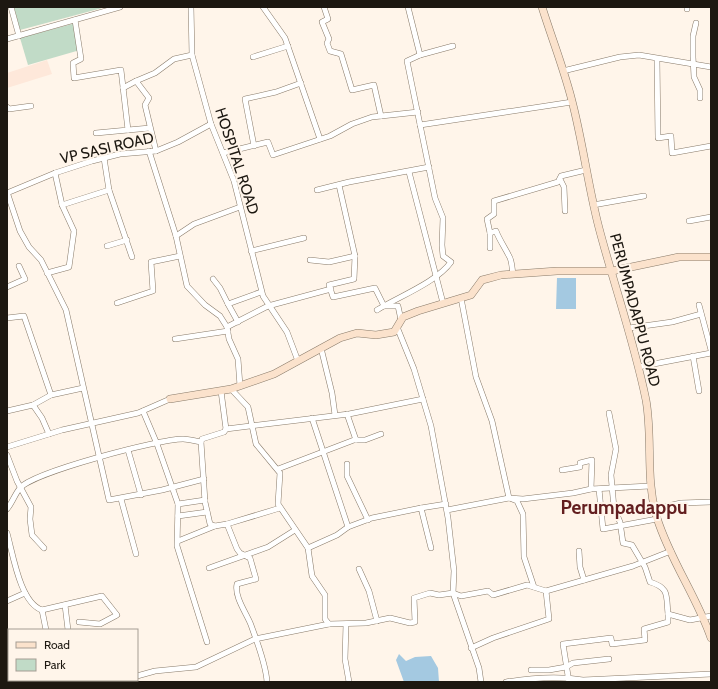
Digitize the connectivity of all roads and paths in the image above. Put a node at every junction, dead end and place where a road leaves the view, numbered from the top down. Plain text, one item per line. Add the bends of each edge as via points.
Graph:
1 (11, 7) edge
2 (120, 7) edge
3 (191, 7) edge
4 (263, 7) edge
5 (324, 7) edge
6 (408, 7) edge
7 (542, 7) edge
8 (75, 20) junction
9 (696, 23) dead end
10 (19, 36) junction
11 (7, 39) edge
12 (288, 46) junction
13 (454, 46) dead end
14 (192, 55) junction
15 (420, 55) junction
16 (253, 57) dead end
17 (657, 60) junction
18 (694, 64) junction
19 (711, 67) edge
20 (564, 71) junction
21 (136, 81) junction
22 (301, 83) junction
23 (123, 88) junction
24 (700, 98) dead end
25 (572, 102) junction
26 (31, 106) dead end
27 (7, 107) edge
28 (418, 112) junction
29 (381, 116) junction
30 (211, 124) junction
31 (420, 125) junction
32 (150, 128) junction
33 (128, 130) junction
34 (96, 133) dead end
35 (320, 139) junction
36 (254, 146) junction
37 (711, 146) edge
38 (149, 151) junction
39 (156, 151) junction
40 (223, 153) junction
41 (104, 158) junction
42 (429, 167) junction
43 (586, 170) junction
44 (409, 172) junction
45 (55, 173) junction
46 (560, 178) junction
47 (339, 185) junction
48 (109, 190) junction
49 (317, 190) dead end
50 (7, 193) edge
51 (644, 196) dead end
52 (62, 205) junction
53 (593, 205) junction
54 (240, 207) junction
55 (565, 211) dead end
56 (711, 217) edge
57 (689, 221) dead end
58 (490, 233) junction
59 (176, 236) junction
60 (304, 238) dead end
61 (127, 240) junction
62 (107, 246) dead end
63 (490, 248) dead end
64 (251, 251) junction
65 (180, 256) junction
66 (355, 256) junction
67 (132, 257) dead end
68 (711, 257) edge
69 (310, 260) dead end
70 (19, 266) dead end
71 (612, 271) junction
72 (47, 273) junction
73 (513, 274) junction
74 (436, 276) junction
75 (212, 279) dead end
76 (7, 287) edge
77 (331, 290) junction
78 (261, 292) junction
79 (461, 298) junction
80 (117, 303) dead end
81 (443, 303) junction
82 (228, 304) junction
83 (699, 305) dead end
84 (268, 306) junction
85 (384, 306) junction
86 (377, 310) dead end
87 (701, 314) junction
88 (7, 318) edge
89 (401, 320) junction
90 (238, 322) junction
91 (397, 327) junction
92 (629, 328) junction
93 (228, 329) junction
94 (175, 339) dead end
95 (321, 348) junction
96 (711, 352) edge
97 (693, 356) junction
98 (298, 361) junction
99 (638, 367) junction
100 (240, 386) junction
101 (83, 388) junction
102 (231, 389) junction
103 (221, 391) junction
104 (699, 391) dead end
105 (51, 396) junction
106 (170, 398) joint
107 (423, 399) junction
108 (33, 404) junction
109 (7, 411) edge
110 (143, 411) junction
111 (609, 413) dead end
112 (347, 414) junction
113 (335, 415) junction
114 (312, 418) junction
115 (91, 423) junction
116 (251, 427) junction
117 (226, 429) junction
118 (49, 434) junction
119 (381, 434) dead end
120 (356, 440) junction
121 (201, 442) junction
122 (157, 444) junction
123 (7, 448) edge
124 (128, 450) junction
125 (323, 453) junction
126 (7, 455) edge
127 (98, 457) junction
128 (347, 464) dead end
129 (278, 469) junction
130 (562, 470) dead end
131 (204, 479) junction
132 (650, 486) junction
133 (20, 488) junction
134 (172, 488) junction
135 (591, 489) junction
136 (599, 489) junction
137 (612, 489) junction
138 (141, 495) junction
139 (509, 498) junction
140 (121, 499) junction
141 (205, 500) junction
142 (711, 502) edge
143 (178, 504) junction
144 (446, 507) junction
145 (280, 508) junction
146 (421, 508) junction
147 (7, 509) edge
148 (654, 509) junction
149 (207, 512) junction
150 (178, 516) junction
151 (657, 519) junction
152 (368, 520) junction
153 (227, 524) junction
154 (215, 526) junction
155 (348, 527) junction
156 (621, 527) junction
157 (295, 530) junction
158 (7, 533) edge
159 (178, 541) junction
160 (44, 548) dead end
161 (308, 548) junction
162 (431, 548) dead end
163 (579, 551) dead end
164 (671, 551) junction
165 (136, 554) dead end
166 (244, 555) junction
167 (642, 562) junction
168 (209, 568) dead end
169 (359, 569) dead end
170 (584, 580) junction
171 (534, 588) junction
172 (546, 591) junction
173 (25, 593) junction
174 (453, 593) junction
175 (7, 601) edge
176 (65, 604) junction
177 (42, 610) junction
178 (668, 614) junction
179 (707, 616) edge
180 (377, 621) junction
181 (79, 622) dead end
182 (329, 624) junction
183 (346, 624) junction
184 (100, 627) edge
185 (46, 629) edge
186 (68, 629) edge
187 (711, 638) edge
188 (255, 639) junction
189 (207, 642) dead end
190 (471, 648) junction
191 (609, 659) dead end
192 (566, 667) junction
193 (531, 670) dead end
194 (711, 674) edge
195 (138, 676) edge
196 (569, 680) edge
197 (267, 682) edge
198 (349, 682) edge
199 (481, 682) edge
200 (506, 682) edge

1 - 10 street
2 - 8 street
3 - 14 street, HOSPITAL ROAD
4 - 12 street
5 - 29 street via 328,19 322,22 330,51 341,54 352,90 374,85
6 - 15 street
7 - 20 main road, PERUMPADAPPU ROAD
8 - 10 street
8 - 23 street via 81,59 73,63 74,78 121,70
9 - 18 street via 693,43
10 - 11 street
12 - 16 street
12 - 22 street
13 - 15 street
14 - 21 street via 174,59 155,73
14 - 30 street, HOSPITAL ROAD
15 - 28 street via 407,61
17 - 18 street
17 - 20 street via 639,55 620,57
17 - 37 street via 658,138 671,136 672,153
18 - 19 street
18 - 24 street via 694,77 700,90
20 - 25 main road, PERUMPADAPPU ROAD
21 - 23 street
21 - 32 street via 149,98 145,105
22 - 35 street
22 - 36 street via 245,99
23 - 33 street
25 - 31 street
25 - 43 main road, PERUMPADAPPU ROAD
26 - 27 street via 9,109
28 - 29 street
28 - 31 street
29 - 35 street via 372,117
30 - 39 street, VP SASI ROAD
30 - 40 street, HOSPITAL ROAD
31 - 42 street
32 - 33 street
32 - 39 street
33 - 34 street
35 - 36 street via 273,155 268,142
36 - 40 street
38 - 39 street, VP SASI ROAD
38 - 41 street, VP SASI ROAD
38 - 59 street
40 - 54 street, HOSPITAL ROAD via 234,181
41 - 45 street, VP SASI ROAD
41 - 48 street
42 - 44 street
42 - 74 street via 435,198 444,218 443,256 451,262 445,271
43 - 46 street
43 - 53 main road, PERUMPADAPPU ROAD
44 - 47 street
44 - 74 street
45 - 50 street, VP SASI ROAD
45 - 52 street
46 - 55 street via 564,187
46 - 58 street via 558,182 494,201 494,214 487,218
47 - 49 street
47 - 66 street
48 - 52 street
48 - 61 street
50 - 72 street via 20,231
51 - 53 street
52 - 72 street via 74,231 69,267
53 - 71 main road, PERUMPADAPPU ROAD
54 - 59 street via 194,224
54 - 64 street, HOSPITAL ROAD
56 - 57 street
58 - 63 street
58 - 73 street via 496,231 503,242
59 - 65 street
60 - 64 street
61 - 62 street
61 - 67 street
64 - 78 street, HOSPITAL ROAD
65 - 80 street via 151,262 153,291
65 - 93 street via 187,286 220,316
66 - 69 street via 329,262
66 - 77 street via 354,279 329,285
68 - 71 main road via 679,258
70 - 76 street via 25,279
71 - 73 main road
71 - 92 main road, PERUMPADAPPU ROAD
72 - 101 street via 66,310
73 - 79 main road via 482,280 474,293
74 - 81 street
74 - 85 street
75 - 82 street
77 - 84 street
77 - 85 street via 333,297 375,288
78 - 82 street
78 - 84 street, HOSPITAL ROAD
79 - 81 main road
79 - 139 street via 476,376 492,421
81 - 89 main road via 403,317
82 - 90 street
83 - 87 street
84 - 90 street
84 - 98 street, HOSPITAL ROAD via 287,332
85 - 86 street
85 - 89 street via 398,306
87 - 92 street via 672,322
87 - 96 street
88 - 105 street via 24,316
89 - 91 main road
90 - 93 street
91 - 95 main road via 394,332 376,335 357,333
91 - 107 street
92 - 99 main road, PERUMPADAPPU ROAD
93 - 94 street
93 - 100 street via 229,339 238,359
95 - 98 main road
95 - 113 street
96 - 97 street
97 - 99 street
97 - 104 street
98 - 100 main road via 274,374
99 - 132 main road, PERUMPADAPPU ROAD via 649,421
100 - 102 main road
101 - 105 street
101 - 115 street
102 - 103 main road
102 - 116 street via 248,407
103 - 106 main road
103 - 117 street
105 - 108 street
106 - 110 street
107 - 112 street
107 - 144 street via 431,426
108 - 109 street
108 - 118 street
110 - 115 street
110 - 122 street
111 - 137 street via 616,449 611,475
112 - 113 street
112 - 120 street
113 - 114 street
114 - 116 street
114 - 125 street
115 - 118 street
115 - 127 street
116 - 117 street
116 - 129 street via 260,451
117 - 121 street via 222,433 202,439
118 - 123 street
119 - 120 street via 365,440
120 - 125 street
121 - 122 street via 182,439
121 - 131 street
122 - 124 street
122 - 134 street
124 - 127 street
124 - 138 street
125 - 129 street
125 - 155 street
126 - 133 street
127 - 133 street via 46,474
127 - 140 street via 109,500
128 - 152 street via 347,476
129 - 145 street via 280,476 277,499
130 - 135 street via 580,467 580,463 592,460
131 - 134 street
131 - 141 street
132 - 137 street
132 - 148 main road, PERUMPADAPPU ROAD
133 - 147 street
133 - 160 street via 31,507 32,535
134 - 138 street
134 - 143 street
135 - 136 street
135 - 139 street via 523,499
136 - 137 street
136 - 156 street via 603,529
137 - 156 street via 614,508
138 - 140 street
139 - 144 street
139 - 171 street via 518,501 523,514 524,557
140 - 165 street
141 - 143 street
141 - 149 street
142 - 148 street via 681,503
143 - 150 street
144 - 146 street
144 - 174 street via 454,571
145 - 153 street
145 - 157 street
146 - 152 street
146 - 162 street
148 - 151 main road, PERUMPADAPPU ROAD
149 - 150 street
149 - 154 street via 209,522
150 - 159 street
151 - 156 street
151 - 164 main road, PERUMPADAPPU ROAD
152 - 155 street
153 - 154 street
153 - 166 street via 237,549
154 - 159 street
155 - 161 street
156 - 167 street via 623,543 632,545
157 - 161 street
157 - 166 street via 268,547
158 - 173 street
159 - 189 street via 177,546
161 - 182 street via 312,576 325,595 325,619
163 - 170 street
164 - 167 street
164 - 179 main road, PERUMPADAPPU ROAD via 680,572
166 - 168 street
166 - 188 street via 250,558 256,579 237,584 237,592
167 - 170 street
167 - 178 street via 650,582 666,590
169 - 180 street via 369,591
170 - 172 street
171 - 172 street
171 - 174 street via 528,585 493,596 488,591 461,596
172 - 190 street via 549,619
173 - 175 street
173 - 177 street via 37,608
174 - 180 street via 430,593 414,598 415,622 410,623 396,618
174 - 190 street
176 - 177 street
176 - 184 street via 102,596 117,616
176 - 186 street
177 - 185 street
178 - 179 street via 690,620
178 - 192 street via 668,622 644,629 645,640 612,644 611,638 563,644
179 - 187 main road, PERUMPADAPPU ROAD
180 - 183 street
181 - 184 street
182 - 183 street
182 - 188 street
183 - 198 street via 345,659
188 - 195 street via 196,667 155,671
188 - 197 street
190 - 199 street
191 - 192 street via 573,663
192 - 193 street
192 - 196 street
194 - 196 street
196 - 200 street

